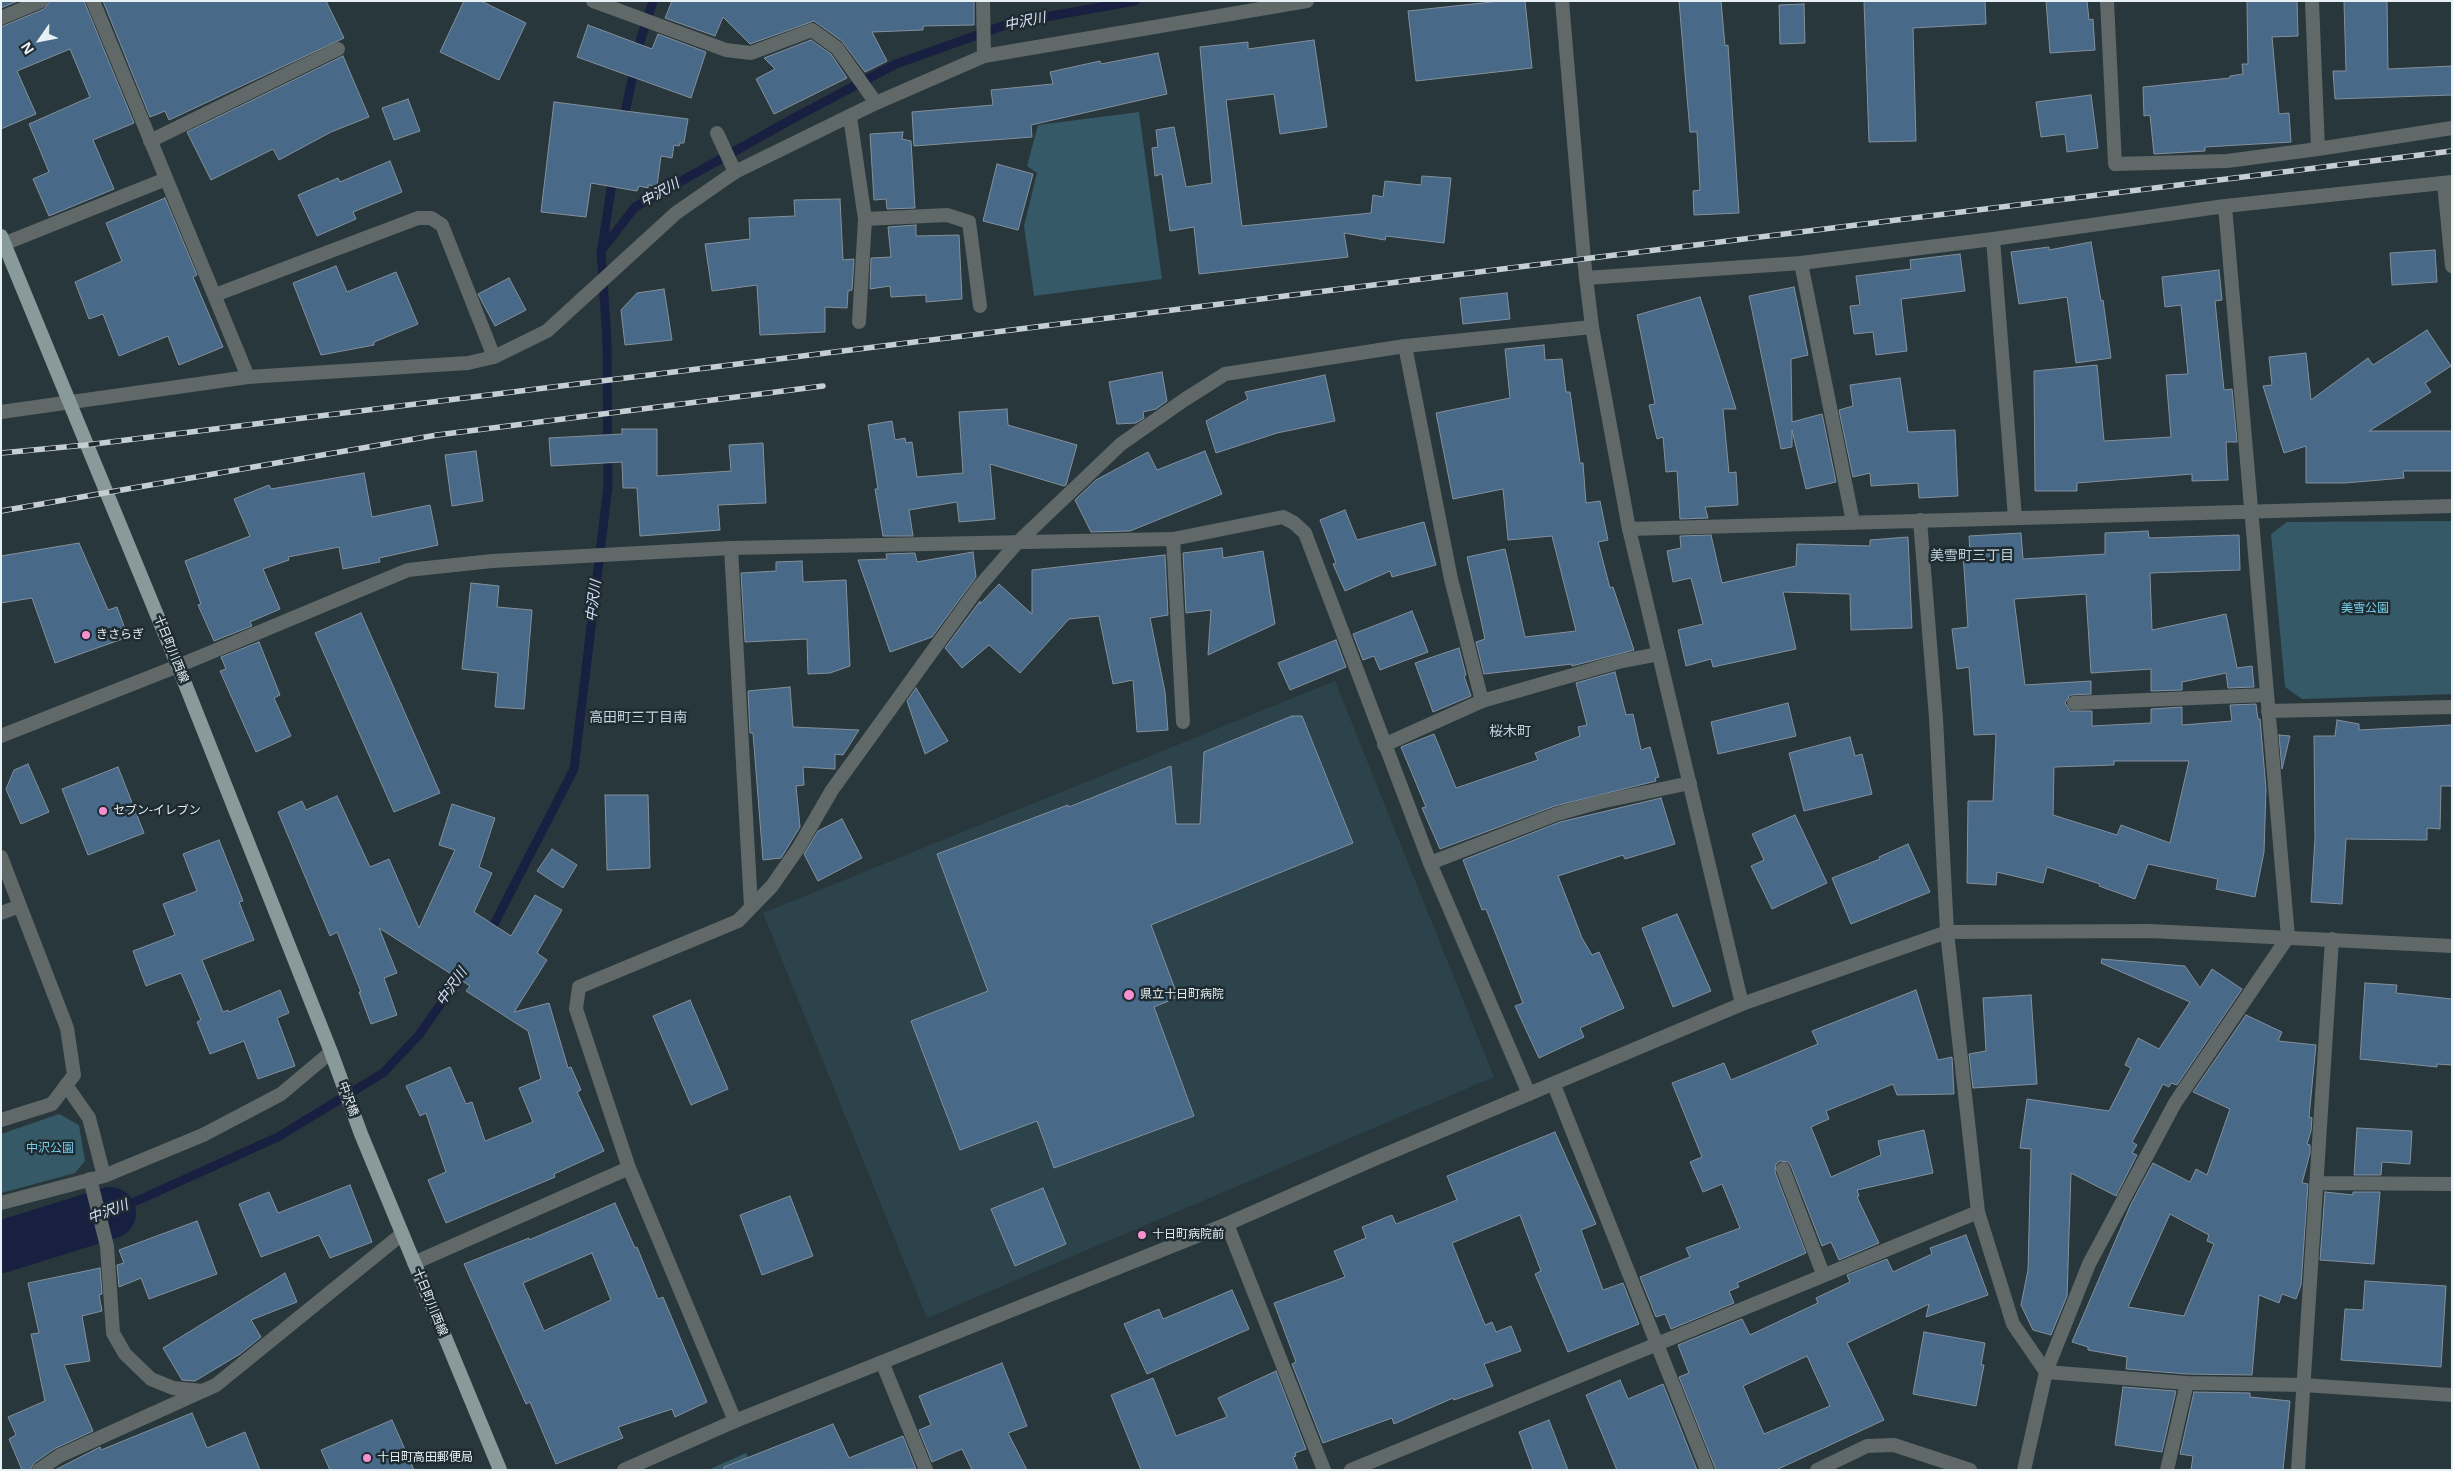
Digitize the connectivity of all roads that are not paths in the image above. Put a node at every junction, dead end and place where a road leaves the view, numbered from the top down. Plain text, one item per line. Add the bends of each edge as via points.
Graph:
1 (41, 1) edge
2 (93, 1) edge
3 (593, 1) edge
4 (982, 1) edge
5 (1308, 1) edge
6 (1562, 1) edge
7 (2107, 1) edge
8 (2312, 1) edge
9 (1, 18) edge
10 (338, 49) dead end
11 (984, 56) junction
12 (876, 103) junction
13 (850, 117) junction
14 (2452, 128) edge
15 (717, 133) dead end
16 (150, 141) junction
17 (2318, 149) junction
18 (735, 172) junction
19 (166, 179) junction
20 (2448, 182) edge
21 (2225, 206) junction
22 (865, 219) junction
23 (1993, 239) junction
24 (2, 242) edge
25 (1801, 263) junction
26 (2452, 266) edge
27 (1586, 278) junction
28 (215, 295) junction
29 (980, 306) dead end
30 (859, 322) dead end
31 (1592, 327) junction
32 (1405, 346) junction
33 (494, 357) junction
34 (248, 377) junction
35 (68, 402) junction
36 (1, 412) edge
37 (2452, 506) edge
38 (2251, 512) junction
39 (2015, 518) junction
40 (1920, 520) junction
41 (1853, 522) junction
42 (1630, 529) junction
43 (1173, 539) junction
44 (1017, 544) junction
45 (731, 548) junction
46 (1659, 654) junction
47 (178, 666) junction
48 (2266, 695) junction
49 (1482, 701) junction
50 (2074, 703) dead end
51 (2452, 707) edge
52 (2268, 711) junction
53 (1183, 722) dead end
54 (1, 736) edge
55 (1384, 746) junction
56 (1690, 783) junction
57 (1, 858) edge
58 (1430, 863) junction
59 (20, 906) junction
60 (751, 907) junction
61 (1, 913) edge
62 (1947, 932) junction
63 (2288, 937) junction
64 (2332, 939) junction
65 (2452, 946) edge
66 (1742, 1004) junction
67 (333, 1058) junction
68 (66, 1085) junction
69 (1554, 1085) junction
70 (1529, 1094) junction
71 (1, 1120) edge
72 (361, 1134) joint
73 (629, 1168) junction
74 (1783, 1169) dead end
75 (104, 1176) junction
76 (90, 1180) junction
77 (2316, 1182) junction
78 (2452, 1184) edge
79 (1, 1203) edge
80 (1978, 1212) junction
81 (1227, 1224) junction
82 (402, 1234) junction
83 (414, 1263) junction
84 (1823, 1274) junction
85 (1657, 1343) junction
86 (882, 1362) junction
87 (2046, 1372) junction
88 (2187, 1383) junction
89 (2303, 1385) junction
90 (204, 1391) junction
91 (2452, 1395) edge
92 (735, 1421) junction
93 (39, 1470) edge
94 (500, 1470) edge
95 (624, 1470) edge
96 (926, 1470) edge
97 (1324, 1470) edge
98 (1351, 1470) edge
99 (1707, 1470) edge
100 (1817, 1470) edge
101 (1970, 1470) edge
102 (2024, 1470) edge
103 (2167, 1470) edge
104 (2298, 1470) edge

1 - 9 street
2 - 16 street
3 - 12 street via 726,50 751,53 812,30 837,48
4 - 11 street
5 - 11 street
6 - 27 street
7 - 17 street via 2115,164 2227,161
8 - 17 street
10 - 16 street
11 - 12 street
12 - 13 street
13 - 18 street
13 - 22 street
14 - 17 street
15 - 18 street
16 - 19 street
18 - 33 street via 676,213 547,332
19 - 24 street
19 - 28 street
20 - 21 street
20 - 26 street
21 - 23 street
21 - 38 street
22 - 29 street via 947,215 969,222
22 - 30 street
23 - 25 street
23 - 39 street
24 - 35 main road, 十日町川西線
25 - 27 street
25 - 41 street
27 - 31 street
28 - 33 street via 418,218 431,218 442,225
28 - 34 street
31 - 32 street
31 - 42 street
32 - 44 street via 1225,374 1122,444
32 - 49 street via 1451,579
33 - 34 street via 468,363
34 - 35 street
35 - 36 street
35 - 47 main road, 十日町川西線
37 - 38 street
38 - 39 street
38 - 48 street
39 - 40 street
40 - 41 street
40 - 62 street via 1936,718
41 - 42 street
42 - 46 street
43 - 44 street
43 - 53 street
43 - 55 street via 1282,517 1305,533
44 - 45 street
44 - 60 street via 978,588 832,790 800,847 772,886
45 - 47 street via 492,561 408,570
45 - 60 street
46 - 49 street via 1622,661
46 - 56 street
47 - 54 street
47 - 67 main road, 十日町川西線
48 - 50 street
48 - 52 street
49 - 55 street
51 - 52 street
52 - 63 street
55 - 58 street
56 - 58 street via 1557,814
56 - 66 street
57 - 59 street
58 - 70 street
59 - 61 street
59 - 68 street via 67,1028 74,1075
60 - 73 street via 738,921 579,987 576,1009
62 - 63 street via 2150,931
62 - 66 street
62 - 80 street
63 - 64 street
63 - 87 street via 2175,1103 2089,1264
64 - 65 street
64 - 77 street
66 - 69 street
67 - 72 main road, 中沢橋
67 - 75 street via 281,1094 204,1135
68 - 71 street via 52,1104
68 - 75 street via 89,1118
69 - 70 street
69 - 85 street
70 - 81 street
72 - 82 main road, 十日町川西線
73 - 83 street
73 - 92 street
74 - 84 street
75 - 76 street
76 - 79 street
76 - 90 street via 107,1246 113,1333 124,1354 151,1379 173,1388
77 - 78 street
77 - 89 street
80 - 84 street
80 - 87 street via 2014,1324
81 - 86 street
81 - 97 street
82 - 83 main road, 十日町川西線
82 - 90 street via 216,1385
83 - 94 main road, 十日町川西線
84 - 85 street
85 - 98 street
85 - 99 street
86 - 92 street
86 - 96 street
87 - 88 street
87 - 102 street
88 - 89 street
88 - 103 street
89 - 91 street
89 - 104 street
90 - 93 street via 60,1456
92 - 95 street
100 - 101 street via 1867,1446 1894,1445

